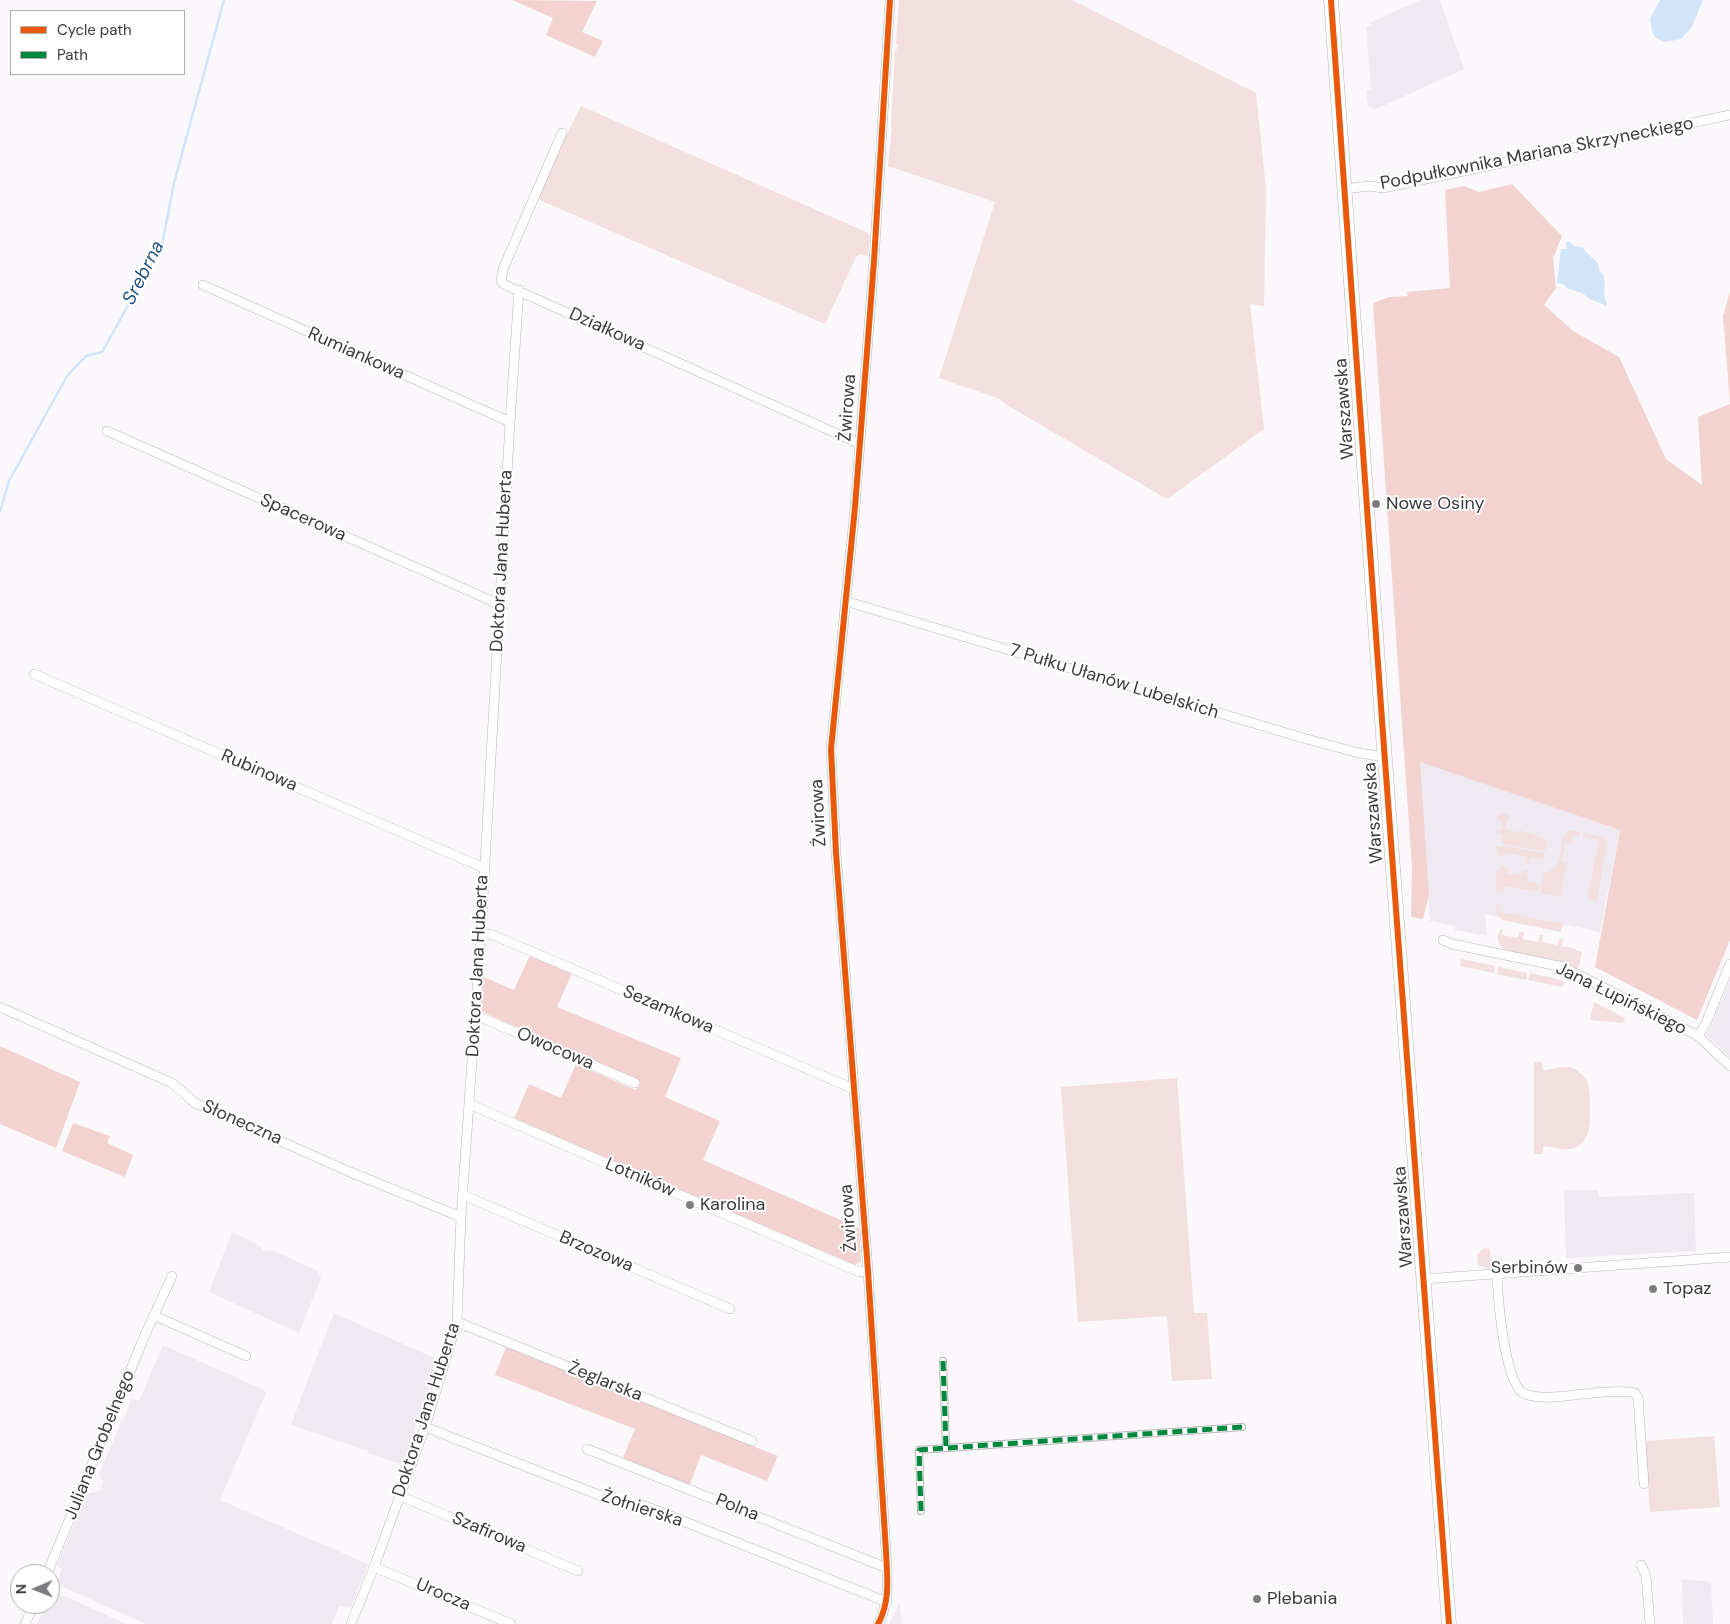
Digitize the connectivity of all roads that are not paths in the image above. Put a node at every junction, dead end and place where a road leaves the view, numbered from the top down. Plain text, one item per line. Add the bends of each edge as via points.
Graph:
1 (890, 0) edge
2 (1331, 0) edge
3 (1730, 115) edge
4 (562, 133) dead end
5 (1344, 188) junction
6 (202, 285) dead end
7 (519, 290) junction
8 (510, 422) junction
9 (107, 431) dead end
10 (860, 444) junction
11 (845, 601) junction
12 (499, 606) junction
13 (34, 674) dead end
14 (1385, 757) junction
15 (484, 868) junction
16 (481, 933) junction
17 (1443, 940) dead end
18 (1730, 964) edge
19 (0, 1007) edge
20 (475, 1016) junction
21 (1698, 1036) junction
22 (1730, 1066) edge
23 (635, 1084) dead end
24 (854, 1089) junction
25 (469, 1104) junction
26 (463, 1195) junction
27 (461, 1218) junction
28 (1730, 1258) edge
29 (868, 1271) junction
30 (1497, 1274) junction
31 (172, 1276) dead end
32 (1424, 1279) junction
33 (730, 1309) dead end
34 (155, 1316) junction
35 (457, 1322) junction
36 (246, 1356) dead end
37 (944, 1361) dead end
38 (425, 1427) junction
39 (1242, 1427) dead end
40 (752, 1441) dead end
41 (587, 1448) dead end
42 (946, 1448) junction
43 (1644, 1484) dead end
44 (400, 1496) junction
45 (920, 1511) dead end
46 (51, 1564) edge
47 (1641, 1565) dead end
48 (374, 1567) junction
49 (887, 1568) junction
50 (578, 1570) dead end
51 (887, 1602) junction
52 (351, 1624) edge
53 (511, 1624) edge
54 (878, 1624) edge
55 (1449, 1624) edge
56 (1650, 1624) edge

1 - 10 street, Żwirowa
2 - 5 main road, Warszawska
3 - 5 street, Podpułkownika Mariana Skrzyneckiego via 1383,188
4 - 7 street, Działkowa via 503,269 501,282
5 - 14 main road, Warszawska
6 - 8 street, Rumiankowa
7 - 8 street, Doktora Jana Huberta
7 - 10 street, Działkowa
8 - 12 street, Doktora Jana Huberta
9 - 12 street, Spacerowa
10 - 11 street, Żwirowa
11 - 14 street, 7 Pułku Ułanów Lubelskich via 1303,738
11 - 24 street, Żwirowa via 831,767
12 - 15 street, Doktora Jana Huberta
13 - 15 street, Rubinowa
14 - 32 main road, Warszawska
15 - 16 street, Doktora Jana Huberta
16 - 20 street, Doktora Jana Huberta
16 - 24 street, Sezamkowa via 493,935
17 - 21 street, Jana Łupińskiego via 1562,967
18 - 21 street
19 - 27 street, Słoneczna via 172,1083 195,1102
20 - 23 street, Owocowa
20 - 25 street, Doktora Jana Huberta
21 - 22 street, Jana Łupińskiego
24 - 29 street, Żwirowa
25 - 26 street, Doktora Jana Huberta
25 - 29 street, Lotników via 859,1272
26 - 27 street, Doktora Jana Huberta
26 - 33 street, Brzozowa
27 - 35 street, Doktora Jana Huberta
28 - 30 street
29 - 49 street, Żwirowa
30 - 32 street
30 - 43 street via 1504,1343 1514,1383 1525,1394 1546,1396 1635,1393
31 - 34 street, Juliana Grobelnego
32 - 55 main road, Warszawska
34 - 36 street
34 - 46 street, Juliana Grobelnego
35 - 38 street, Doktora Jana Huberta
35 - 40 street, Żeglarska
37 - 42 street
38 - 44 street, Doktora Jana Huberta
38 - 51 street, Żołnierska via 622,1504 645,1506
39 - 42 street
41 - 49 street, Polna
42 - 45 street via 920,1450
44 - 48 street, Doktora Jana Huberta
44 - 50 street, Szafirowa
47 - 56 street via 1646,1576
48 - 52 street, Doktora Jana Huberta
48 - 53 street, Urocza
49 - 51 street, Żwirowa
51 - 54 street, Żwirowa

